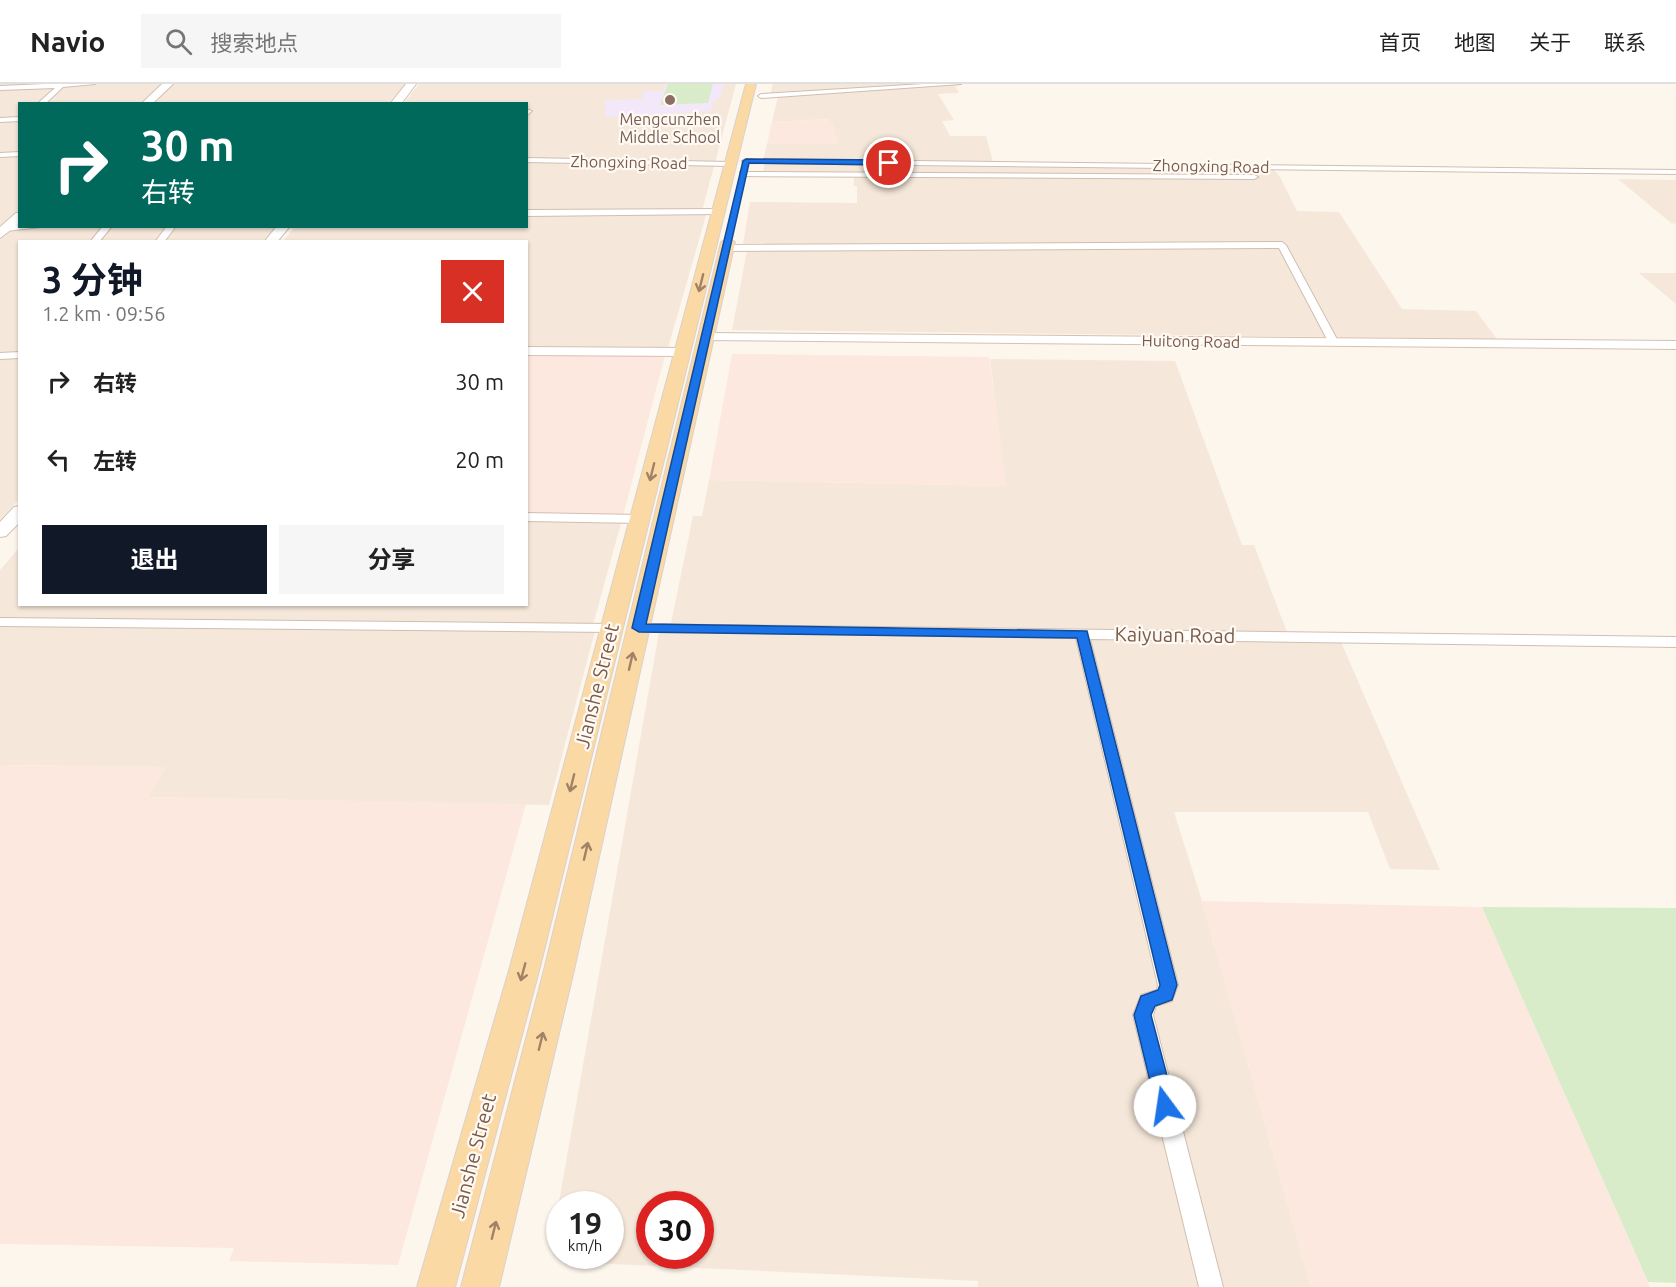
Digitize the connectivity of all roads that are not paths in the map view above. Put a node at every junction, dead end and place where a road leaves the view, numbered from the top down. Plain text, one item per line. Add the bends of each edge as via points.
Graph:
1 (92, 84) edge
2 (168, 84) edge
3 (411, 84) edge
4 (958, 84) edge
5 (62, 85) edge
6 (0, 88) edge
7 (758, 88) edge
8 (42, 102) edge
9 (148, 102) edge
10 (397, 102) edge
11 (18, 119) edge
12 (0, 120) edge
13 (18, 154) edge
14 (0, 155) edge
15 (528, 160) edge
16 (740, 166) junction
17 (1676, 172) edge
18 (1254, 177) dead end
19 (719, 211) junction
20 (528, 213) edge
21 (18, 218) edge
22 (28, 228) edge
23 (106, 228) edge
24 (170, 228) edge
25 (282, 228) edge
26 (3, 231) edge
27 (95, 240) edge
28 (161, 240) edge
29 (272, 240) edge
30 (727, 248) junction
31 (706, 337) junction
32 (1334, 343) junction
33 (1676, 345) edge
34 (528, 351) edge
35 (683, 352) junction
36 (18, 355) edge
37 (0, 356) edge
38 (18, 513) edge
39 (528, 517) edge
40 (640, 519) junction
41 (0, 532) edge
42 (0, 622) edge
43 (612, 628) junction
44 (639, 628) junction
45 (1082, 634) junction
46 (1676, 642) edge
47 (436, 1287) edge
48 (480, 1287) edge
49 (1211, 1287) edge

1 - 5 street
2 - 9 street
3 - 10 street
4 - 7 street
5 - 6 street
5 - 8 street
7 - 16 main road, Jianshe Street
11 - 12 street
13 - 14 street
15 - 16 street, Zhongxing Road
16 - 17 street, Zhongxing Road
16 - 18 street
16 - 19 main road, Jianshe Street
16 - 30 main road, Jianshe Street
19 - 20 street
19 -> 35 main road, Jianshe Street
21 - 26 street
22 - 26 street
23 - 27 street
24 - 28 street
25 - 29 street
30 - 31 main road, Jianshe Street
30 - 32 street via 1282,245
31 - 32 street, Huitong Road
31 - 44 main road, Jianshe Street
32 - 33 street, Huitong Road
34 - 35 street
35 -> 40 main road, Jianshe Street
36 - 37 street
38 - 41 street
39 - 40 street
40 - 43 main road, Jianshe Street
42 - 43 street
43 -> 47 main road, Jianshe Street via 525,968
44 - 45 street, Kaiyuan Road
48 -> 44 main road, Jianshe Street
45 - 46 street, Kaiyuan Road
45 - 49 street via 1168,985 1165,995 1148,1001 1143,1015

